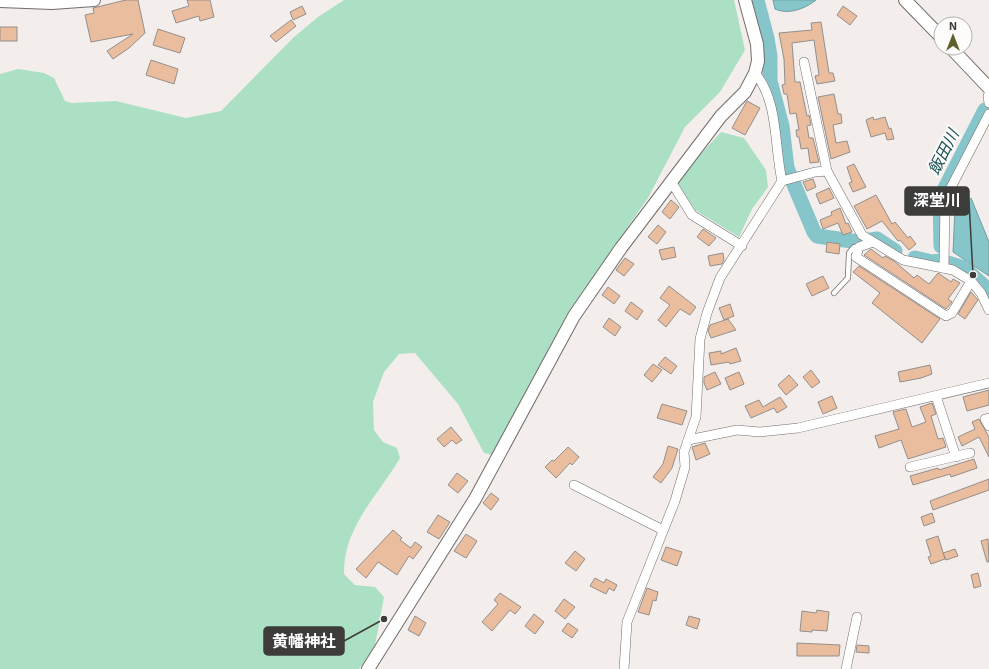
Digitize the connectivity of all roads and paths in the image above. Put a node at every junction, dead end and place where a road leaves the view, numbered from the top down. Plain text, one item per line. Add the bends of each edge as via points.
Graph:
1 (94, 0) edge
2 (745, 0) edge
3 (905, 0) edge
4 (0, 1) edge
5 (933, 29) edge
6 (959, 56) edge
7 (804, 62) dead end
8 (755, 73) junction
9 (989, 88) edge
10 (989, 94) edge
11 (989, 104) edge
12 (989, 114) edge
13 (827, 171) junction
14 (782, 181) junction
15 (672, 183) junction
16 (873, 242) junction
17 (742, 246) junction
18 (859, 247) junction
19 (944, 264) junction
20 (971, 281) junction
21 (985, 292) edge
22 (834, 293) dead end
23 (989, 310) edge
24 (989, 383) edge
25 (936, 396) junction
26 (989, 418) edge
27 (989, 426) edge
28 (688, 440) junction
29 (970, 453) dead end
30 (956, 457) junction
31 (910, 467) dead end
32 (574, 485) dead end
33 (662, 530) junction
34 (857, 617) dead end
35 (368, 669) edge
36 (624, 669) edge
37 (846, 669) edge

1 - 4 street via 52,4
2 - 8 street via 758,44
3 - 5 street
6 - 9 street
7 - 13 street
8 - 14 street via 763,83 773,118
8 - 15 street via 745,92 721,116
10 - 11 street
12 - 19 street via 944,199
13 - 14 street
13 - 16 street via 862,235
14 - 17 street
15 - 17 street via 692,215
15 - 35 street via 620,248 574,316 475,499
16 - 18 street
16 - 19 street via 903,260
17 - 28 street via 720,278 707,313 700,339 696,417
18 - 20 street via 856,257 946,316 952,314
18 - 22 lane via 854,247 849,253 848,278
19 - 20 street
20 - 21 street
21 - 23 street
24 - 25 street
25 - 28 street via 798,428 760,432 737,430
25 - 30 street
26 - 27 street via 985,419
28 - 33 street via 684,452 685,467 675,501
29 - 30 street
30 - 31 street
32 - 33 street
33 - 36 street via 627,622
34 - 37 street

